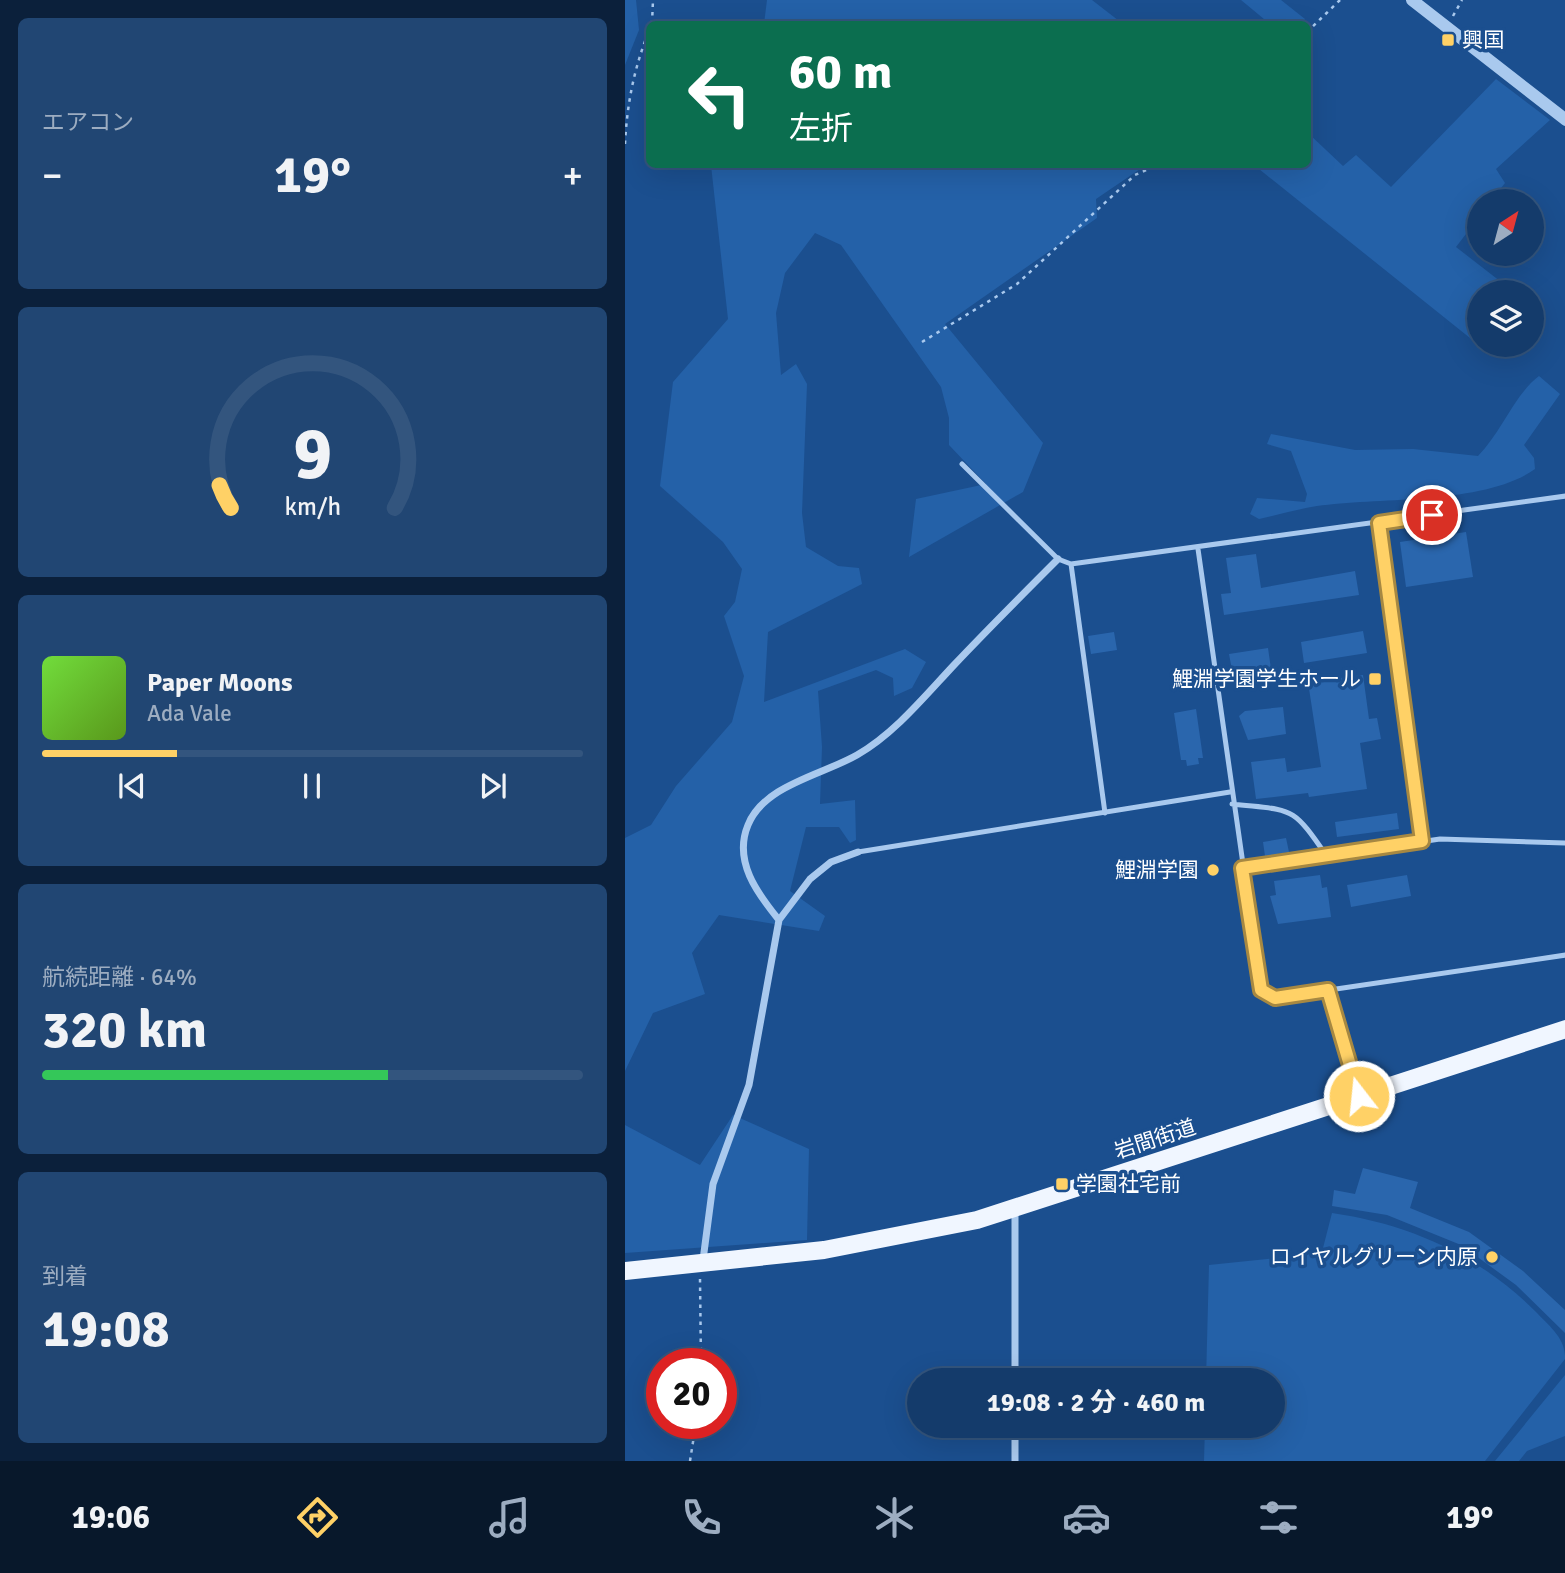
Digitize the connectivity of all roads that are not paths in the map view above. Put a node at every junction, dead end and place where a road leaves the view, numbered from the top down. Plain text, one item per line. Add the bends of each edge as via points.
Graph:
1 (1412, 0) edge
2 (1565, 120) edge
3 (962, 464) dead end
4 (1565, 496) edge
5 (1379, 523) junction
6 (1198, 549) junction
7 (1058, 559) junction
8 (1071, 564) junction
9 (1230, 792) junction
10 (1232, 804) junction
11 (1105, 813) junction
12 (1422, 841) junction
13 (1565, 843) edge
14 (858, 852) joint
15 (1326, 855) junction
16 (1242, 868) junction
17 (779, 920) junction
18 (1565, 955) edge
19 (1328, 990) junction
20 (1565, 1030) edge
21 (1359, 1096) junction
22 (1015, 1209) junction
23 (703, 1265) junction
24 (625, 1271) edge
25 (1015, 1368) edge
26 (1015, 1438) edge
27 (1015, 1461) edge

1 - 2 street
3 - 7 lane
4 - 5 lane
5 - 6 lane
5 - 12 lane
6 - 8 lane
6 - 9 lane
7 - 8 lane
7 - 17 street via 894,726 859,754 760,805 743,841 746,867 755,892
8 - 11 lane
9 - 10 lane
9 - 11 lane
10 - 15 lane via 1295,814
10 - 16 lane
11 - 14 lane
12 - 13 lane
12 - 15 lane
14 - 17 street via 830,862 810,879
15 - 16 lane
16 - 19 lane via 1261,990 1275,998
17 - 23 street via 749,1084 713,1184
18 - 19 lane
19 - 21 lane
20 - 21 main road, 岩間街道
21 - 22 main road, 岩間街道
22 - 23 main road, 岩間街道 via 942,1229
22 - 25 street
23 - 24 main road, 岩間街道
26 - 27 street

